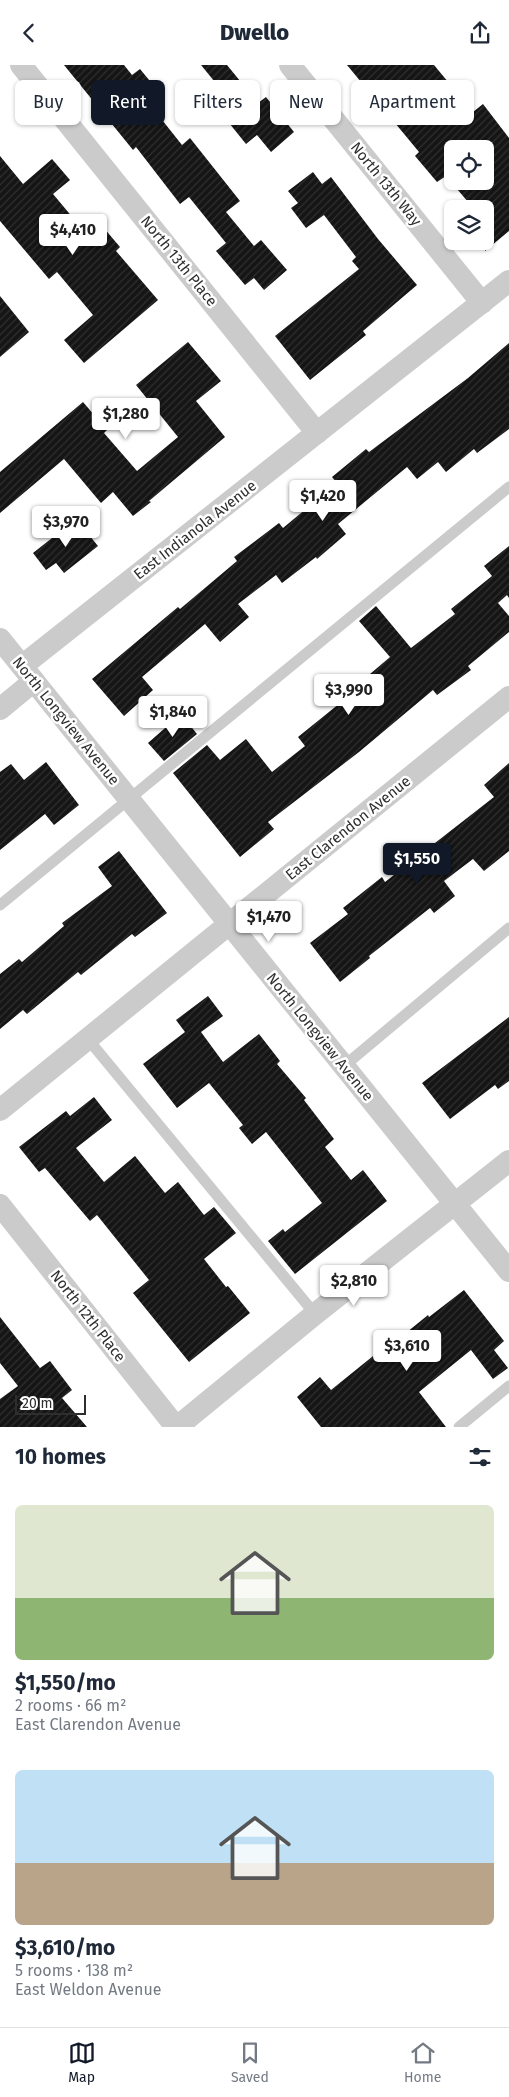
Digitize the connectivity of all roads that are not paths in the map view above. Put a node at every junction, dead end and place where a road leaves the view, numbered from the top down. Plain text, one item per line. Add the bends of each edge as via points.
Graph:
1 (21, 65) edge
2 (290, 65) edge
3 (509, 281) edge
4 (482, 303) junction
5 (317, 433) junction
6 (509, 487) edge
7 (0, 639) edge
8 (28, 674) junction
9 (509, 697) edge
10 (0, 709) edge
11 (129, 799) junction
12 (0, 905) edge
13 (229, 923) junction
14 (509, 928) edge
15 (87, 1039) junction
16 (344, 1066) junction
17 (0, 1110) edge
18 (509, 1161) edge
19 (0, 1205) edge
20 (455, 1205) junction
21 (509, 1271) edge
22 (315, 1314) junction
23 (509, 1387) edge
24 (176, 1427) edge
25 (459, 1427) edge

1 - 5 street, North 13th Place
2 - 4 street, North 13th Way
3 - 4 street, East Indianola Avenue
4 - 5 street, East Indianola Avenue
5 - 8 street, East Indianola Avenue
6 - 11 lane
7 - 8 street, North Longview Avenue
8 - 10 street, East Indianola Avenue
8 - 11 street, North Longview Avenue
9 - 13 street, East Clarendon Avenue
11 - 12 lane
11 - 13 street, North Longview Avenue
13 - 15 street, East Clarendon Avenue
13 - 16 street, North Longview Avenue
14 - 16 lane
15 - 17 street, East Clarendon Avenue
15 - 22 lane
16 - 20 street, North Longview Avenue
18 - 20 street
19 - 24 street, North 12th Place
20 - 21 street, North Longview Avenue
20 - 22 street
22 - 24 street
23 - 25 lane

